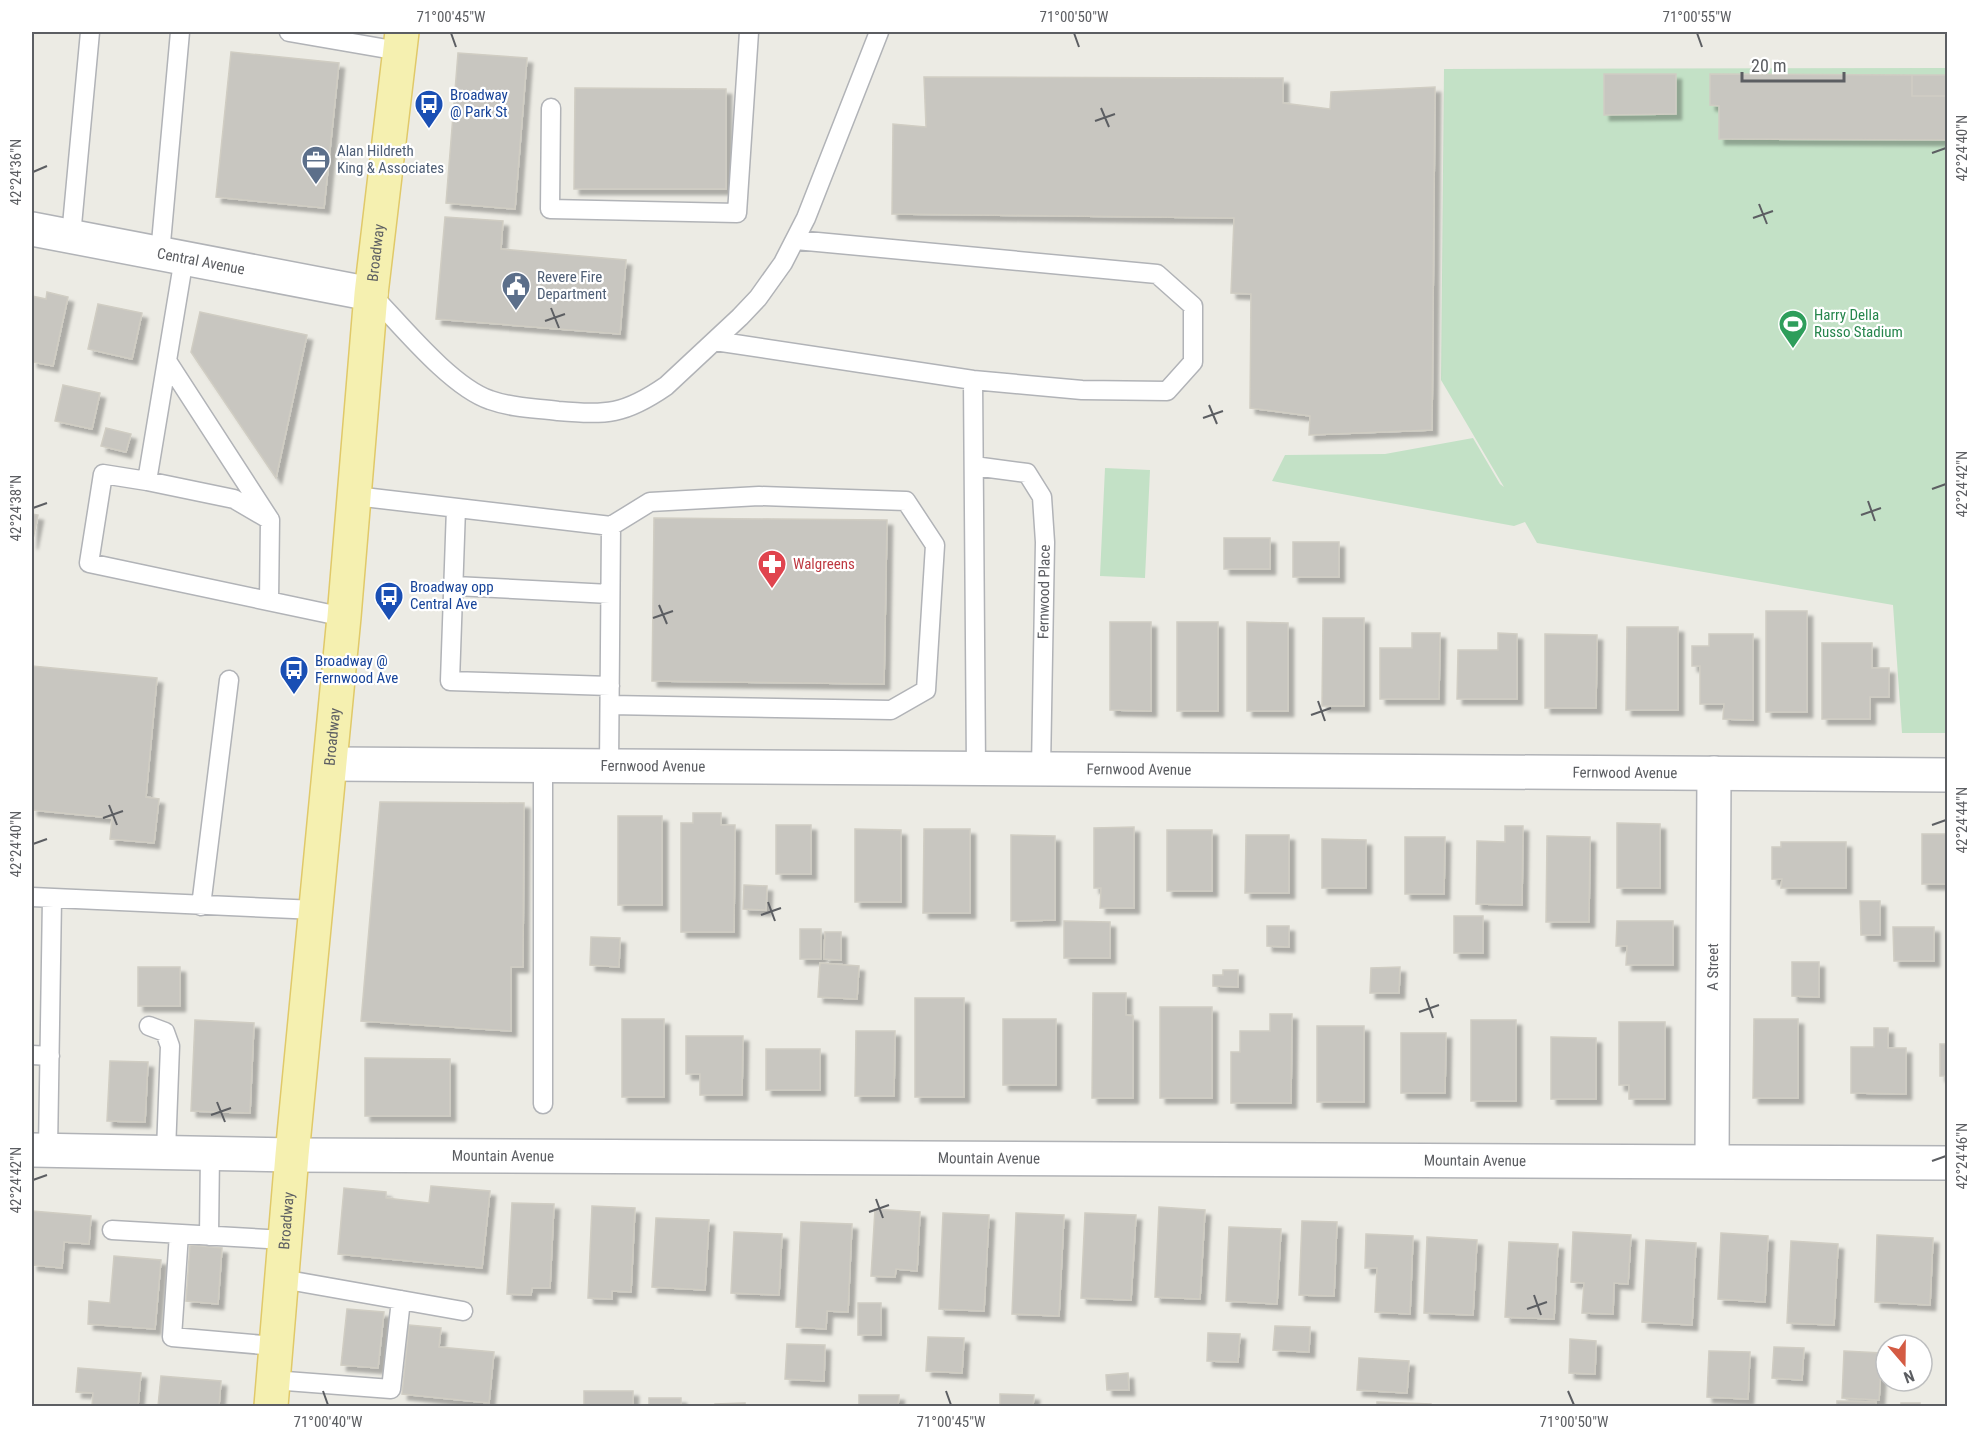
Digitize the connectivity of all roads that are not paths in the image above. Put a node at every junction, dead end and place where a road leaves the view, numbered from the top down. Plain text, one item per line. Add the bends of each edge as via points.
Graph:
1 (90, 32) edge
2 (180, 32) edge
3 (289, 32) edge
4 (749, 32) edge
5 (879, 32) edge
6 (400, 41) edge
7 (551, 108) dead end
8 (32, 228) edge
9 (71, 236) junction
10 (796, 240) junction
11 (172, 256) junction
12 (371, 294) junction
13 (715, 341) junction
14 (166, 361) junction
15 (973, 380) junction
16 (974, 466) junction
17 (147, 481) junction
18 (355, 496) junction
19 (456, 508) junction
20 (270, 520) junction
21 (611, 526) junction
22 (454, 586) junction
23 (610, 594) junction
24 (269, 601) junction
25 (345, 617) junction
26 (229, 680) dead end
27 (610, 686) junction
28 (610, 705) junction
29 (331, 764) junction
30 (543, 765) junction
31 (609, 766) junction
32 (976, 768) junction
33 (1041, 769) junction
34 (1714, 773) junction
35 (1947, 775) edge
36 (32, 897) edge
37 (52, 898) junction
38 (201, 906) junction
39 (316, 910) junction
40 (149, 1026) dead end
41 (41, 1056) edge
42 (543, 1104) dead end
43 (40, 1150) edge
44 (166, 1151) junction
45 (210, 1153) junction
46 (292, 1155) junction
47 (1712, 1161) junction
48 (1947, 1163) edge
49 (112, 1230) dead end
50 (178, 1234) junction
51 (209, 1236) junction
52 (285, 1240) junction
53 (282, 1279) junction
54 (401, 1300) junction
55 (463, 1311) dead end
56 (275, 1346) junction
57 (272, 1393) edge

1 - 9 lane
2 - 11 lane
3 - 6 lane
4 - 7 lane via 737,213 550,208
5 - 10 lane
6 - 12 main road, Broadway
8 - 9 street, Central Avenue
9 - 11 street, Central Avenue
10 - 13 lane via 758,298
10 - 15 lane via 1157,274 1192,306 1193,362 1167,390 1082,390
11 - 12 street, Central Avenue
11 - 14 lane
12 - 13 lane via 443,368 468,388 511,406 596,414 616,412 666,387
12 - 18 main road, Broadway
13 - 15 lane
14 - 17 lane
14 - 20 lane
15 - 16 lane
16 - 32 lane
16 - 33 lane, Fernwood Place via 1027,473 1042,496 1045,542
17 - 20 lane via 234,499
17 - 24 lane via 104,474 89,563
18 - 19 lane
18 - 25 main road, Broadway
19 - 21 lane
19 - 22 lane
20 - 24 lane
21 - 23 lane
21 - 28 lane via 650,502 759,496 906,501 936,545 926,690 891,710
22 - 23 lane
22 - 27 lane via 450,681
23 - 27 lane
24 - 25 lane
25 - 29 main road, Broadway
26 - 38 lane
27 - 28 lane
28 - 31 lane
29 - 30 street, Fernwood Avenue
29 - 39 main road, Broadway
30 - 31 street, Fernwood Avenue
30 - 42 lane
31 - 32 street, Fernwood Avenue
32 - 33 street, Fernwood Avenue
33 - 34 street, Fernwood Avenue
34 - 35 street, Fernwood Avenue
34 - 47 street, A Street
36 - 37 lane
37 - 38 lane
37 - 41 lane
38 - 39 lane
39 - 46 main road, Broadway
40 - 44 lane via 165,1032 170,1046
41 - 43 lane
43 - 44 street, Mountain Avenue
44 - 45 street, Mountain Avenue
45 - 46 street, Mountain Avenue
45 - 51 lane
46 - 47 street, Mountain Avenue
46 - 52 main road, Broadway
47 - 48 street, Mountain Avenue
49 - 50 lane
50 - 51 lane
50 - 56 lane via 172,1337
51 - 52 lane
52 - 53 main road, Broadway
53 - 54 lane
53 - 56 main road, Broadway
54 - 55 lane
54 - 57 lane via 391,1389
56 - 57 main road, Broadway

